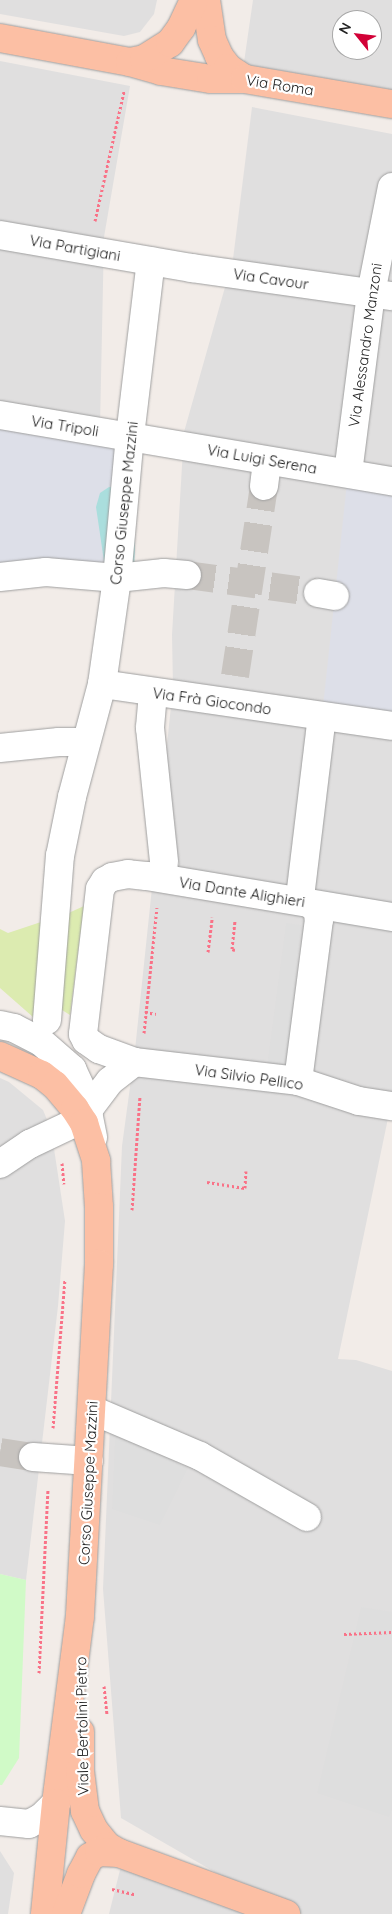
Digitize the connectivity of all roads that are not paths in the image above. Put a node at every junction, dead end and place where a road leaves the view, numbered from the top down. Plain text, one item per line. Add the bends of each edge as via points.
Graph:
1 (194, 0) edge
2 (206, 0) edge
3 (0, 38) edge
4 (134, 63) junction
5 (245, 78) junction
6 (392, 104) edge
7 (392, 187) edge
8 (0, 235) edge
9 (151, 261) junction
10 (381, 294) edge
11 (0, 416) edge
12 (130, 436) junction
13 (177, 444) joint
14 (348, 474) junction
15 (392, 480) edge
16 (187, 575) tunnel mouth
17 (0, 577) edge
18 (117, 578) junction
19 (102, 684) junction
20 (153, 693) junction
21 (322, 716) junction
22 (392, 726) edge
23 (85, 742) junction
24 (0, 748) edge
25 (164, 862) dead end
26 (304, 896) junction
27 (392, 917) edge
28 (0, 1014) edge
29 (30, 1032) edge
30 (83, 1034) junction
31 (9, 1059) edge
32 (134, 1062) junction
33 (298, 1081) junction
34 (392, 1106) edge
35 (87, 1115) junction
36 (0, 1164) edge
37 (92, 1410) junction
38 (33, 1457) tunnel mouth
39 (89, 1461) junction
40 (307, 1517) dead end
41 (80, 1616) junction
42 (56, 1803) junction
43 (0, 1821) edge
44 (119, 1852) junction
45 (45, 1914) edge
46 (66, 1914) edge
47 (286, 1914) edge

1 - 4 main road via 170,43 150,57
2 - 5 main road via 212,40 219,56 228,68
3 - 4 main road, Via Roma
4 - 5 main road, Via Roma via 194,76 228,80
5 - 6 main road, Via Roma
7 - 10 street, Via Alessandro Manzoni
8 - 9 street, Via Partigiani
9 - 10 street, Via Cavour
9 - 12 street, Corso Giuseppe Mazzini
10 - 14 street, Via Alessandro Manzoni
11 - 12 street, Via Tripoli
12 - 13 street, Via Tripoli
12 - 18 street, Corso Giuseppe Mazzini
13 - 14 street, Via Luigi Serena via 265,473
14 - 15 street, Via Luigi Serena
16 - 18 street via 164,573
17 - 18 street via 46,572
18 - 19 street, Corso Giuseppe Mazzini
19 - 20 street, Via Frà Giocondo
19 - 23 street, Corso Giuseppe Mazzini
20 - 21 street, Via Frà Giocondo via 232,695
20 - 25 street via 150,728
21 - 22 street, Via Frà Giocondo
21 - 26 street
23 - 24 street
23 - 29 street, Corso Giuseppe Mazzini via 60,856
26 - 27 street, Via Dante Alighieri
26 - 30 street, Via Dante Alighieri via 128,874 110,878 100,892
26 - 33 street via 317,909 319,920
28 - 29 street
29 - 30 street via 53,1047 67,1047 76,1043
29 - 35 street via 72,1068 80,1084
30 - 32 street via 99,1050
31 - 35 main road via 42,1075
32 - 33 street, Via Silvio Pellico
32 - 35 street via 110,1081 92,1102
33 - 34 street, Via Silvio Pellico via 359,1101
35 - 36 street via 30,1144
35 - 37 main road, Corso Giuseppe Mazzini via 96,1161 100,1221
37 - 39 main road, Corso Giuseppe Mazzini
37 - 40 street via 200,1456
38 - 39 street
39 - 41 main road, Corso Giuseppe Mazzini
41 - 42 main road, Corso Giuseppe Mazzini
41 - 44 main road, Viale Bertolini Pietro via 82,1799 94,1830 102,1841
42 - 43 street via 29,1824
42 - 45 main road, Corso Giuseppe Mazzini
44 - 46 main road via 99,1852 90,1857
44 - 47 main road, Viale Bertolini Pietro

